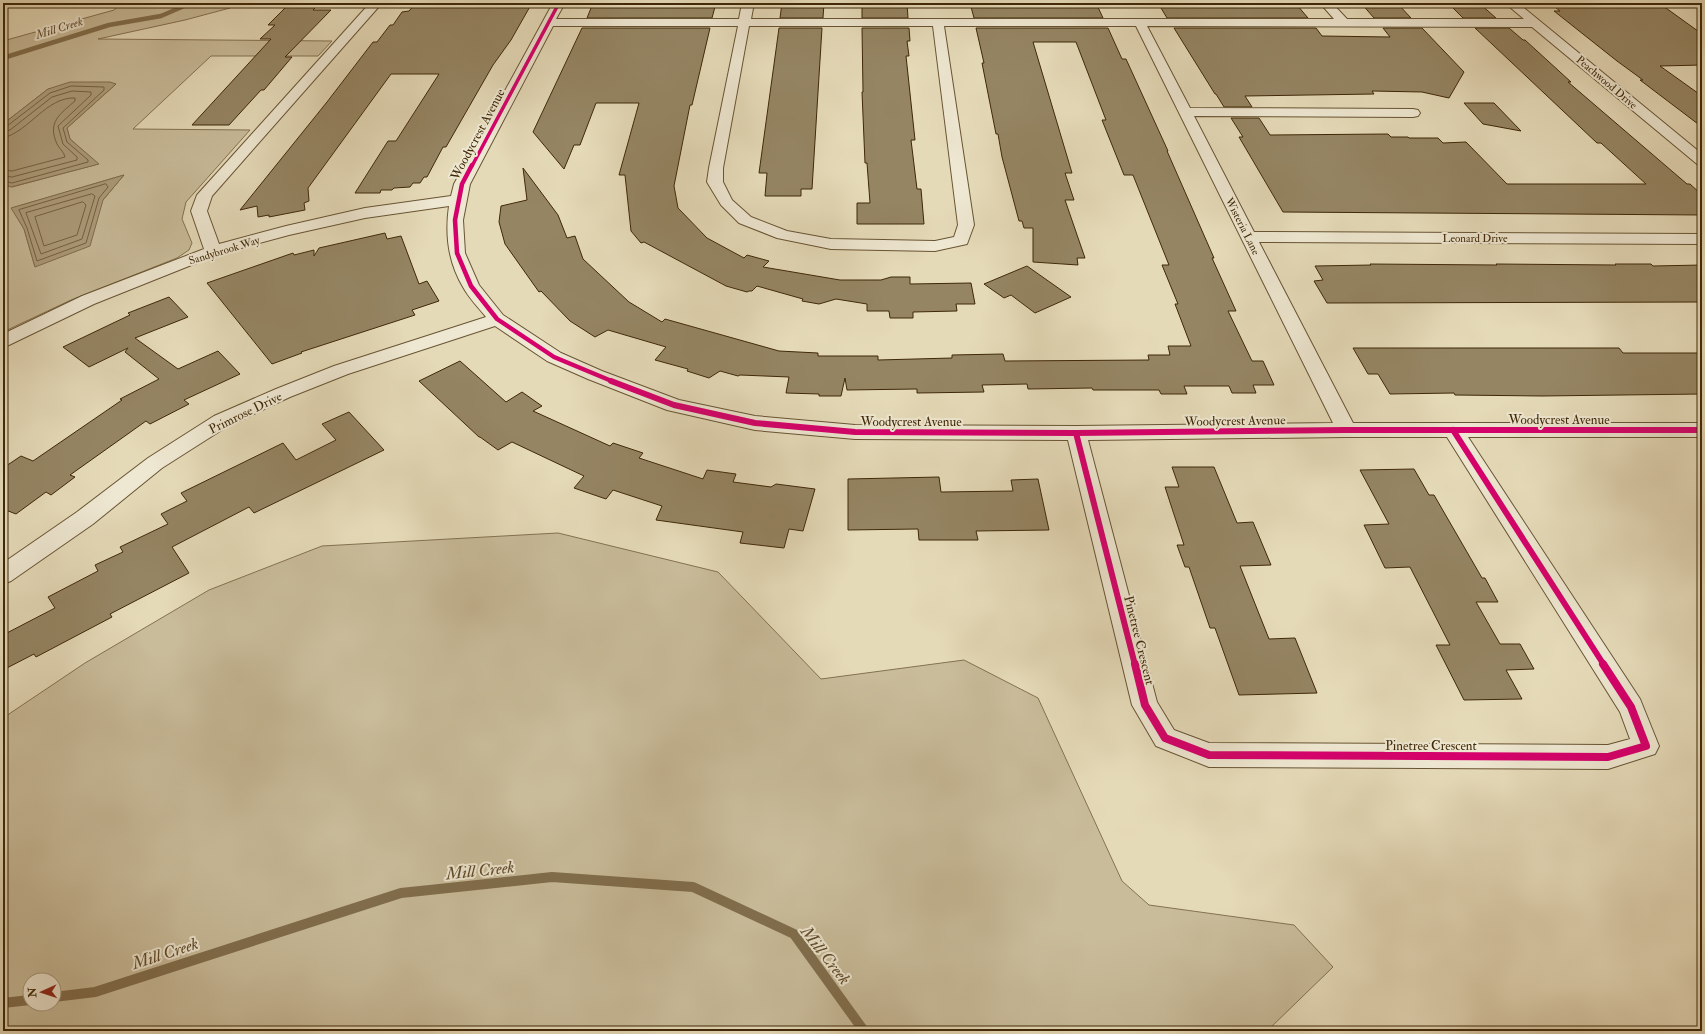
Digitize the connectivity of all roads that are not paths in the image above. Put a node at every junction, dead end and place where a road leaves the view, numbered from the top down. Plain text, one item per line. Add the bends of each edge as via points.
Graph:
1 (376, 3) edge
2 (560, 3) edge
3 (748, 3) edge
4 (1326, 3) edge
5 (1511, 3) edge
6 (1699, 3) edge
7 (1702, 5) edge
8 (550, 22) junction
9 (745, 22) junction
10 (938, 23) junction
11 (1140, 23) junction
12 (1344, 23) junction
13 (1535, 23) junction
14 (1185, 112) junction
15 (1413, 113) dead end
16 (1702, 161) edge
17 (458, 200) junction
18 (1249, 237) junction
19 (1702, 238) edge
20 (213, 252) junction
21 (496, 319) junction
22 (3, 340) edge
23 (1346, 430) junction
24 (1453, 430) junction
25 (1702, 430) edge
26 (1076, 433) junction
27 (3, 575) edge

1 - 20 street via 205,195 198,210
2 - 8 street, Woodycrest Avenue
3 - 9 street
4 - 12 street
5 - 13 street, Peachwood Drive
6 - 7 street
8 - 9 street
8 - 17 street, Woodycrest Avenue via 462,184
9 - 10 street
9 - 10 street via 716,168 715,182 726,202 744,220 783,235 831,244 887,246 934,246 960,241 966,225
10 - 11 street
11 - 12 street
11 - 14 street, Wisteria Lane
12 - 13 street
13 - 16 street, Peachwood Drive
14 - 15 street
14 - 18 street, Wisteria Lane
17 - 20 street, Sandybrook Way via 365,213 286,231
17 - 21 street, Woodycrest Avenue via 455,220 457,253 471,286
18 - 19 street, Leonard Drive
18 - 23 street, Wisteria Lane
20 - 22 street, Sandybrook Way via 88,300
21 - 26 street, Woodycrest Avenue via 554,357 595,376 674,405 755,423 856,432
21 - 27 street, Primrose Drive via 341,370 221,421 155,463 85,518
23 - 24 street, Woodycrest Avenue
23 - 26 street, Woodycrest Avenue
24 - 25 street, Woodycrest Avenue
24 - 26 street, Pinetree Crescent via 1631,706 1646,746 1608,757 1208,755 1165,738 1145,705

